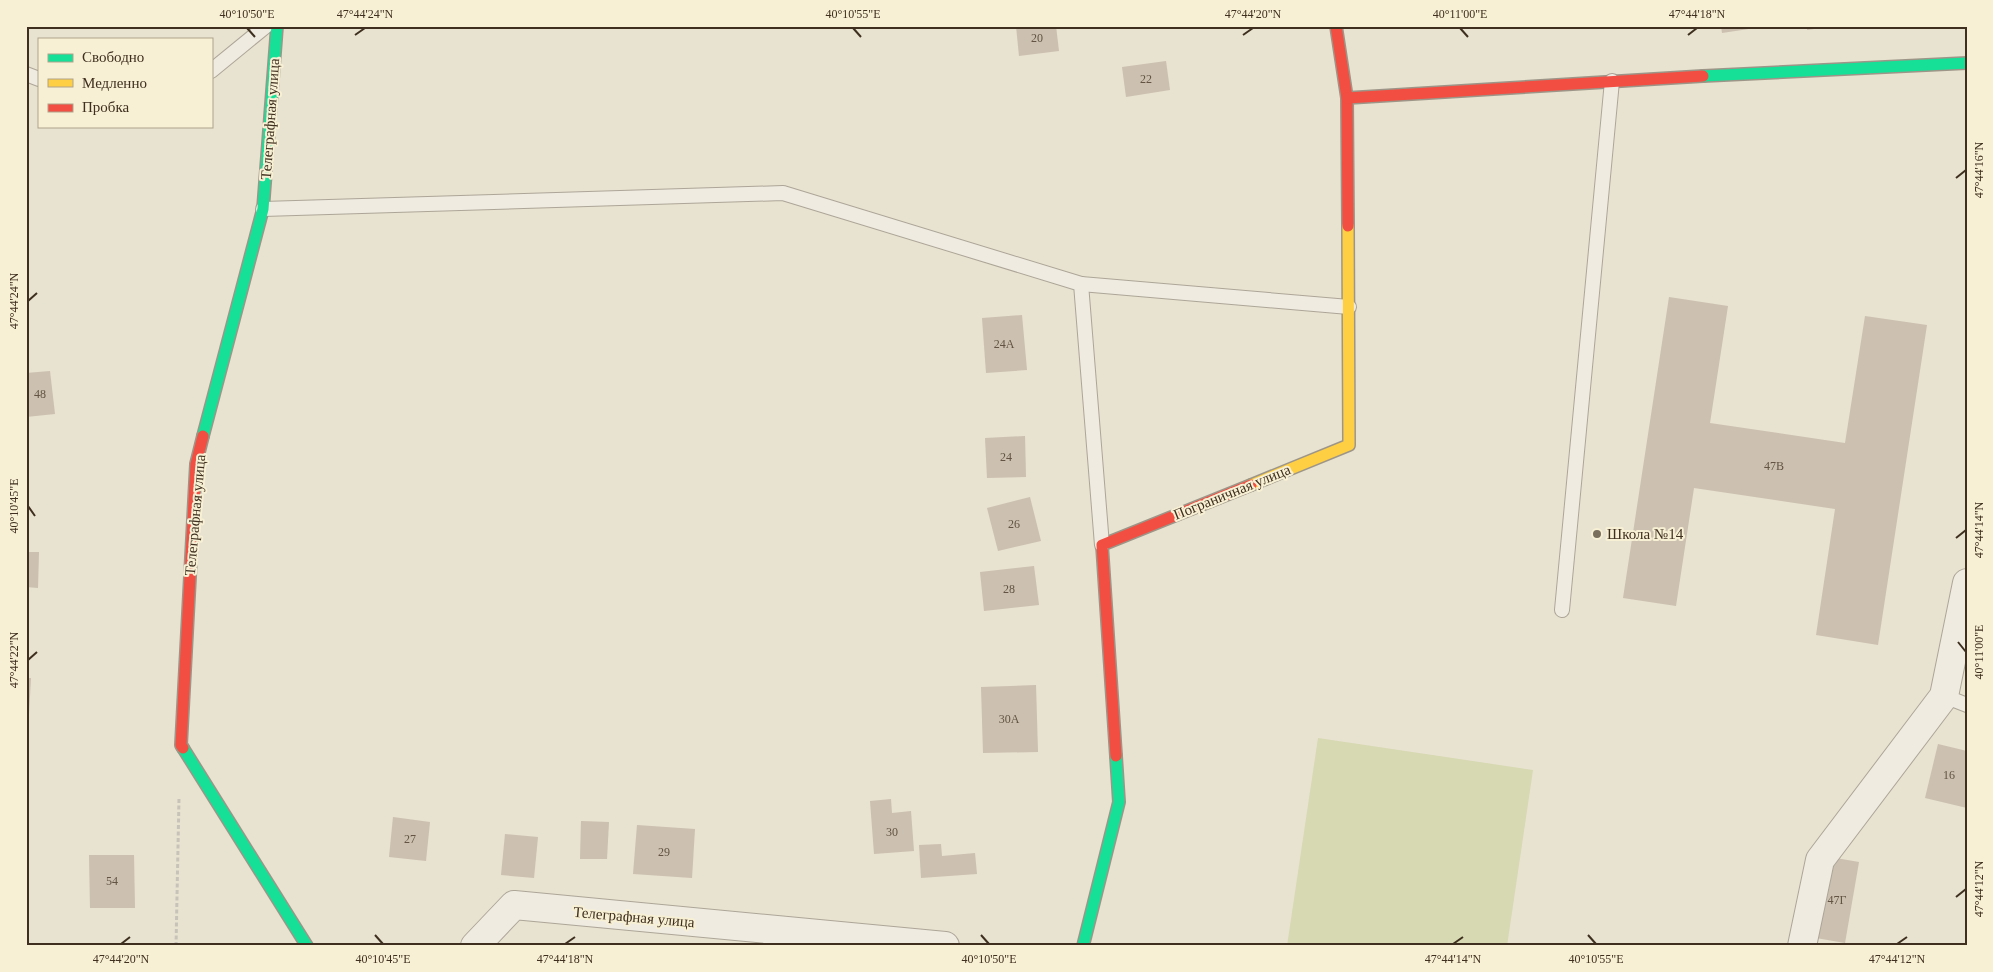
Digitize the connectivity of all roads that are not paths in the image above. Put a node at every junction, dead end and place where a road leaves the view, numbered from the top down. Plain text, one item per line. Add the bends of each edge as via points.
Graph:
1 (266, 26) edge
2 (278, 26) edge
3 (1336, 26) edge
4 (1967, 62) edge
5 (212, 70) edge
6 (26, 74) edge
7 (38, 79) edge
8 (1612, 81) junction
9 (1347, 98) junction
10 (263, 209) junction
11 (1081, 284) junction
12 (1349, 306) junction
13 (1102, 545) junction
14 (1967, 583) edge
15 (1562, 610) dead end
16 (1955, 700) edge
17 (308, 946) edge
18 (475, 946) edge
19 (945, 946) edge
20 (1083, 946) edge
21 (1802, 946) edge

1 - 5 lane
2 - 10 street, Телеграфная улица
3 - 9 street, Пограничная улица
4 - 8 street
6 - 7 lane
8 - 9 street
8 - 15 lane
9 - 12 street, Пограничная улица
10 - 11 lane via 783,193
10 - 17 street, Телеграфная улица via 196,464 181,745
11 - 12 lane
11 - 13 lane
12 - 13 street, Пограничная улица via 1349,445
13 - 20 street via 1119,802
14 - 16 street
16 - 21 street via 1820,860
18 - 19 street, Телеграфная улица via 514,905

